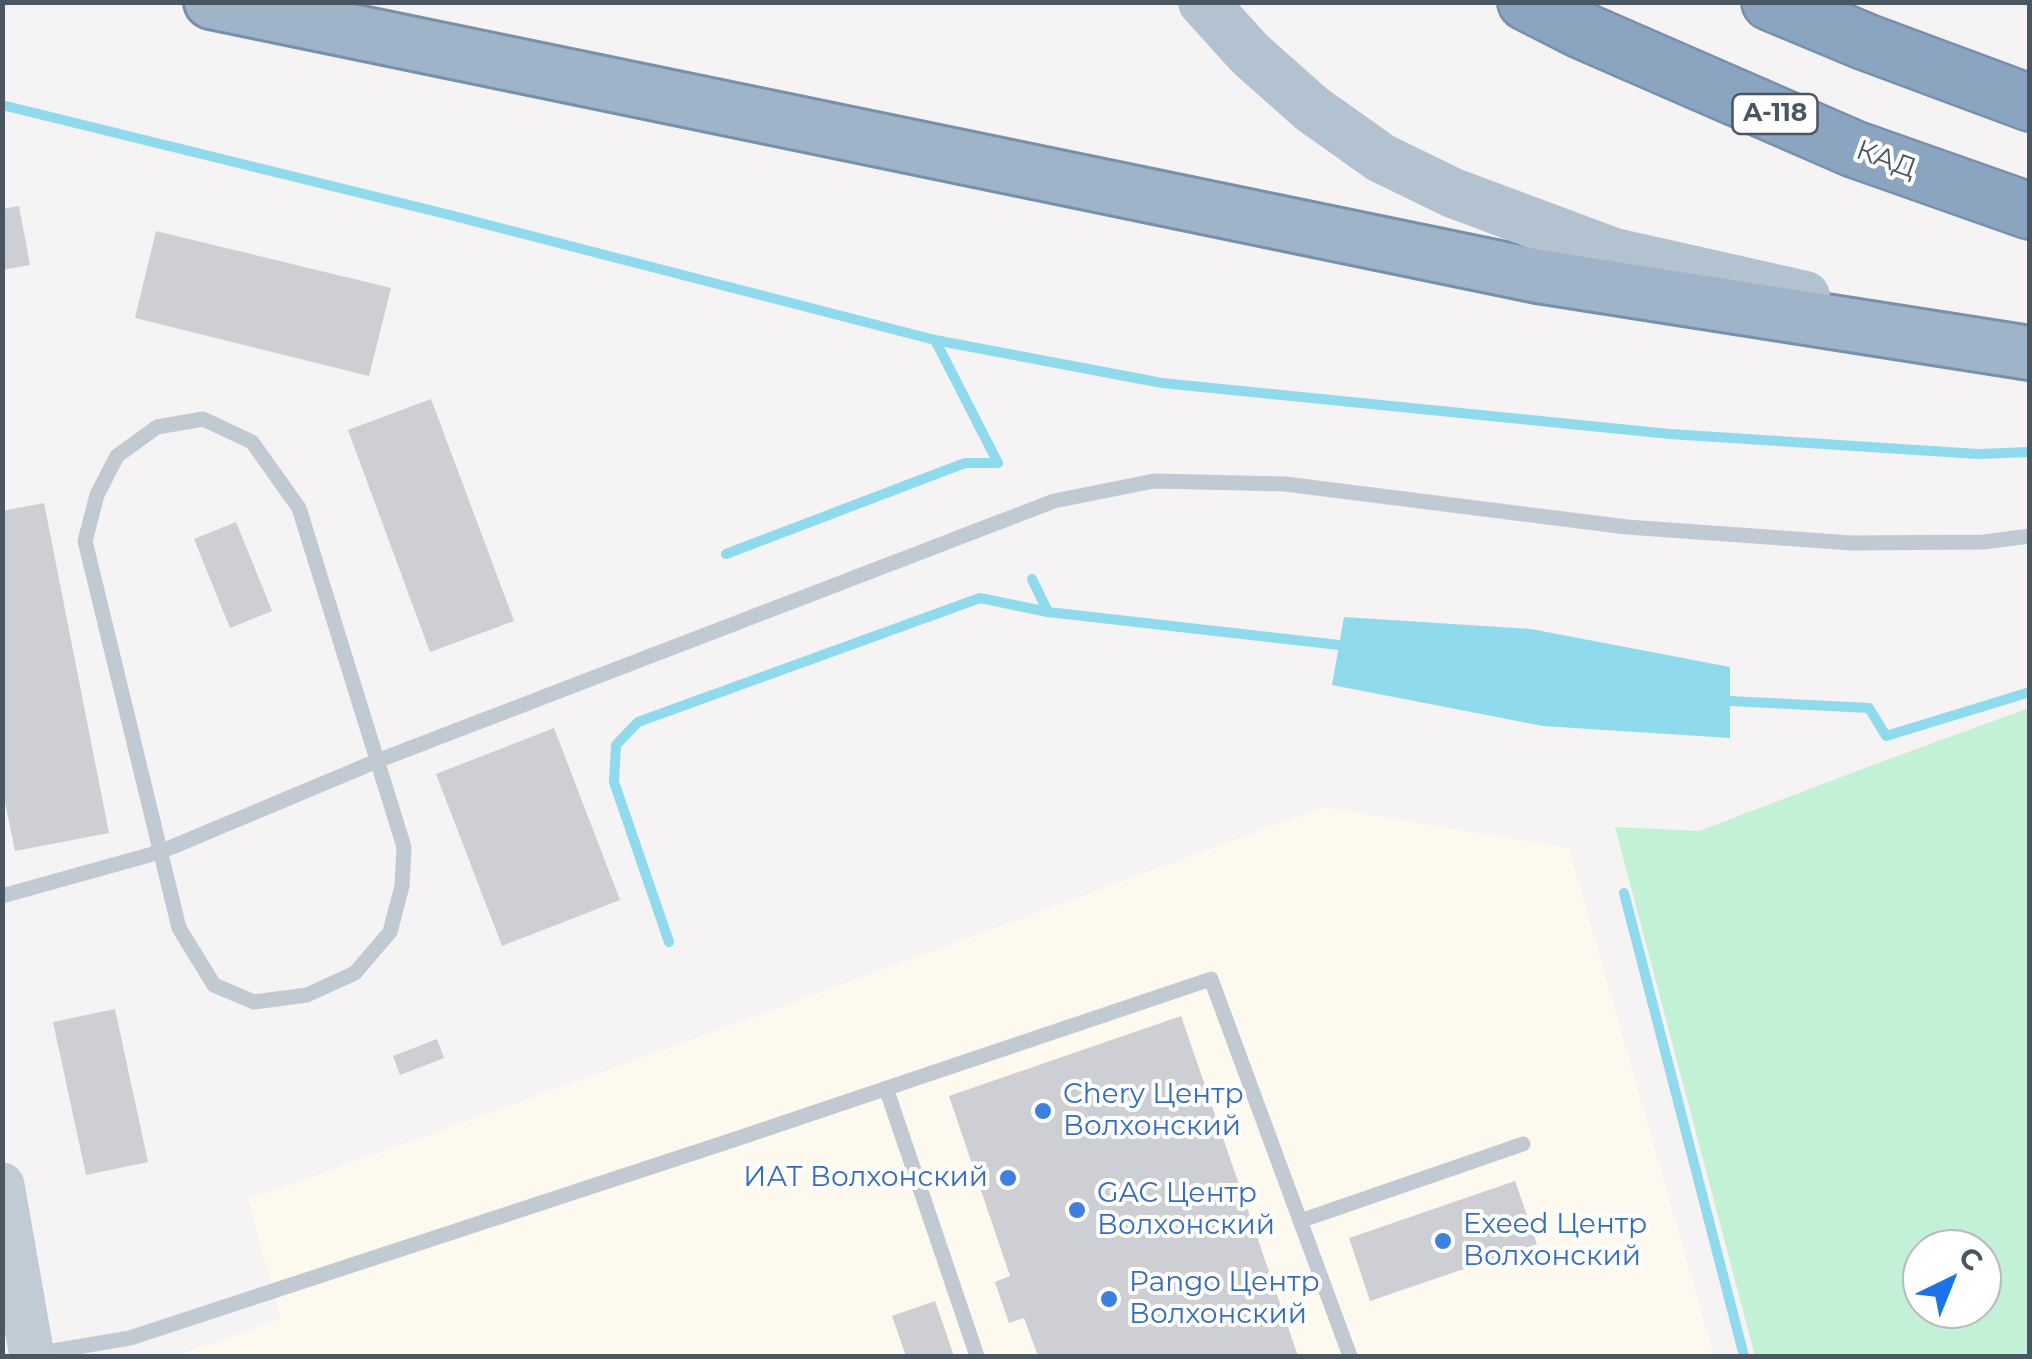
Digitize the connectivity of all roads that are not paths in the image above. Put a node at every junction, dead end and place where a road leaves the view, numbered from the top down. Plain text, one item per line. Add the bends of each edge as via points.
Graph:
1 (211, 2) edge
2 (1204, 2) edge
3 (1526, 2) edge
4 (1770, 2) edge
5 (1818, 2) edge
6 (1866, 42) junction
7 (2030, 102) edge
8 (2030, 211) edge
9 (2030, 349) edge
10 (2030, 536) edge
11 (377, 761) junction
12 (160, 852) junction
13 (2, 876) edge
14 (4, 896) edge
15 (886, 1088) junction
16 (1523, 1144) dead end
17 (2, 1185) edge
18 (1300, 1220) junction
19 (32, 1356) edge
20 (977, 1356) edge
21 (1350, 1356) edge

1 - 9 highway via 1538,276
2 - 9 main road via 1312,109 1381,158 1454,193 1614,253
3 - 8 highway, КАД / А-118 via 1854,149
4 - 6 highway
5 - 6 main road
6 - 7 highway
10 - 11 lane via 1852,544 1627,527 1285,484 1154,481 1054,501
11 - 12 lane
11 - 12 lane via 404,847 390,932 355,972 306,996 254,1002 214,985 178,928
11 - 12 lane via 298,508 252,442 203,419 157,427 117,456 85,541
12 - 14 lane
13 - 14 lane
15 - 18 lane via 1211,978
15 - 19 lane via 130,1338
15 - 20 lane
16 - 18 lane
17 - 19 main road
18 - 21 lane

